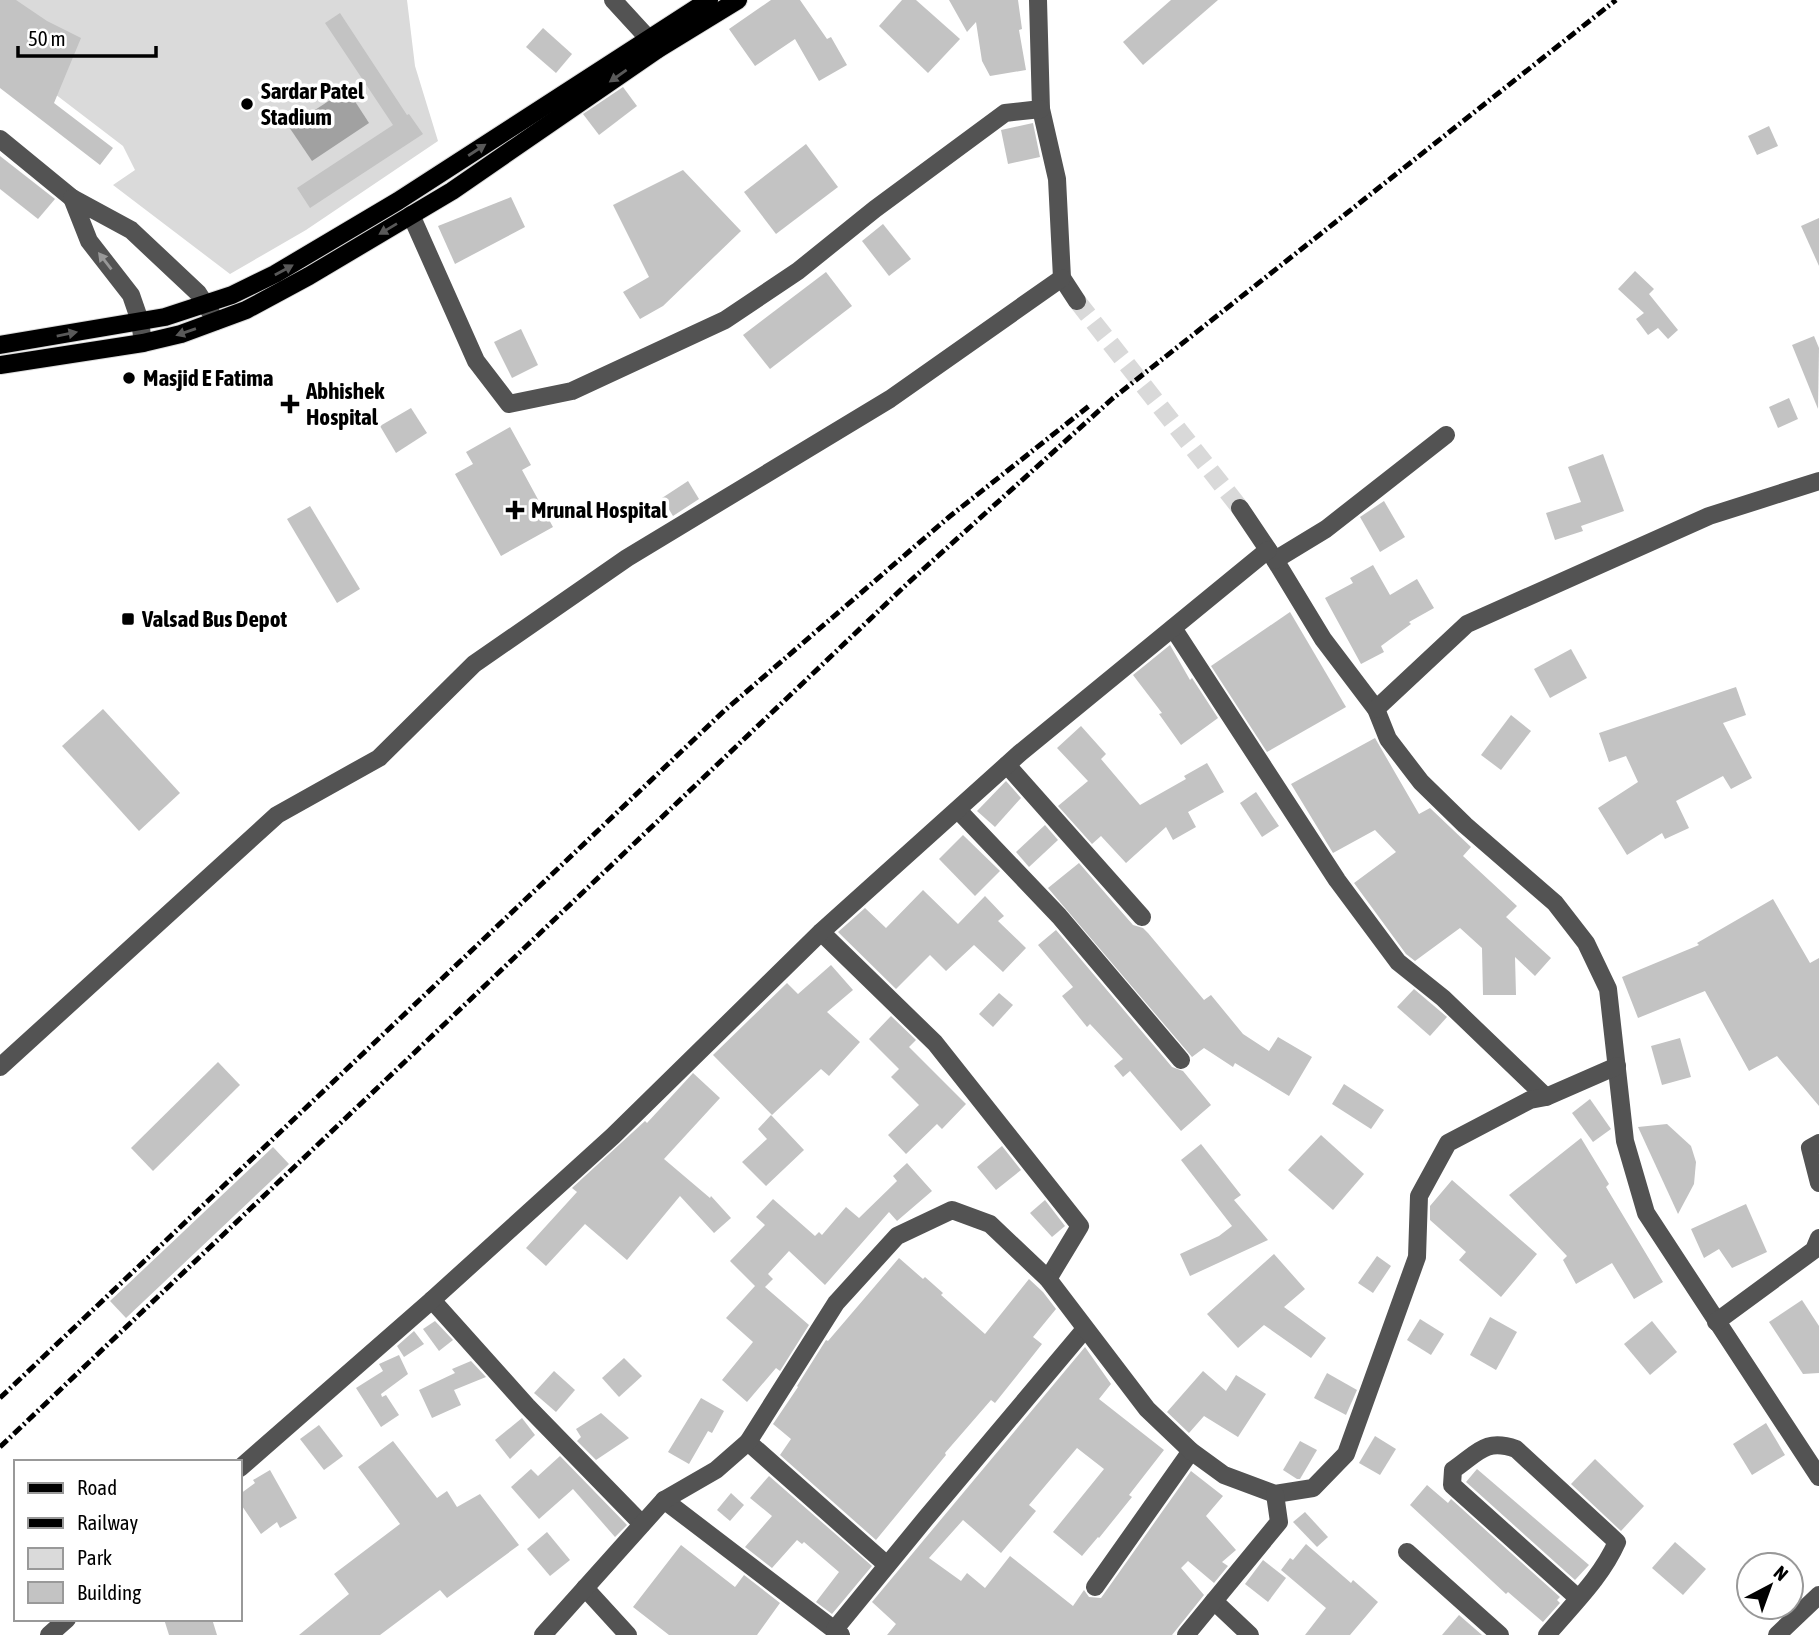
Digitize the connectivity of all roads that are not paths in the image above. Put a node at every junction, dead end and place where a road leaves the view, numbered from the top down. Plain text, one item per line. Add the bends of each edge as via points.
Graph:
1 (613, 0) edge
2 (709, 0) edge
3 (738, 0) edge
4 (1038, 0) edge
5 (653, 43) junction
6 (1041, 109) junction
7 (0, 139) edge
8 (72, 198) junction
9 (411, 215) junction
10 (1062, 278) junction
11 (1077, 301) tunnel mouth
12 (205, 304) junction
13 (140, 321) junction
14 (216, 321) junction
15 (143, 344) junction
16 (0, 345) edge
17 (0, 365) edge
18 (1446, 435) dead end
19 (1819, 481) edge
20 (1240, 508) tunnel mouth
21 (1272, 555) junction
22 (1173, 628) junction
23 (1376, 709) junction
24 (1007, 765) junction
25 (958, 810) junction
26 (1142, 917) dead end
27 (821, 932) junction
28 (1181, 1060) dead end
29 (1616, 1066) junction
30 (0, 1067) edge
31 (1546, 1097) junction
32 (1819, 1143) edge
33 (1819, 1183) edge
34 (1819, 1238) edge
35 (1048, 1279) junction
36 (432, 1300) junction
37 (1716, 1322) junction
38 (1085, 1329) junction
39 (748, 1442) junction
40 (1191, 1451) junction
41 (242, 1466) edge
42 (1819, 1477) edge
43 (1275, 1494) junction
44 (664, 1500) junction
45 (642, 1524) junction
46 (1407, 1552) dead end
47 (887, 1565) junction
48 (1094, 1587) dead end
49 (585, 1588) junction
50 (1819, 1595) edge
51 (1578, 1598) junction
52 (1213, 1601) junction
53 (65, 1621) edge
54 (838, 1632) edge
55 (49, 1635) edge
56 (543, 1635) edge
57 (628, 1635) edge
58 (1186, 1635) edge
59 (1250, 1635) edge
60 (1500, 1635) edge
61 (1547, 1635) edge
62 (1777, 1635) edge

1 - 5 street
2 - 5 main road
3 - 5 main road
4 - 6 street
5 -> 9 main road via 452,191
12 -> 5 main road via 275,275
6 - 9 street via 1005,113 798,271 725,320 572,391 509,404 475,361
6 - 10 street via 1057,179
7 - 8 street
8 - 12 street via 131,230
13 -> 8 street via 131,295 89,241
9 -> 14 main road via 272,297
10 - 11 street
10 - 30 street via 890,399 627,558 474,664 379,758 276,815
12 - 13 main road
12 - 14 street
13 - 15 street
16 -> 13 main road
14 -> 15 main road
15 - 17 main road
18 - 21 street via 1326,529
19 - 23 street via 1709,516 1467,624
20 - 21 street
21 - 22 street
21 - 23 street via 1323,639
22 - 24 street
22 - 31 street via 1337,880 1398,962 1443,998
23 - 29 street via 1388,739 1421,782 1555,903 1586,943 1608,989
24 - 25 street
24 - 26 street
25 - 27 street
25 - 28 street via 1059,916
27 - 35 street via 935,1043 1080,1226
27 - 36 street via 613,1136
29 - 31 street
29 - 37 street via 1625,1141 1646,1213
31 - 43 street via 1530,1100 1448,1143 1419,1196 1417,1257 1346,1454 1313,1488
32 - 33 street via 1810,1148
34 - 37 street via 1814,1250
35 - 38 street
35 - 39 street via 990,1224 953,1210 897,1237 836,1303
36 - 41 street
36 - 45 street
37 - 42 street
38 - 40 street via 1147,1409
38 - 47 street
39 - 44 street via 716,1471
39 - 47 street
40 - 43 street via 1224,1475
40 - 48 street
43 - 52 street via 1279,1522
44 - 45 street
44 - 54 street
45 - 49 street
46 - 60 street
47 - 54 street
49 - 56 street
49 - 57 street
50 - 62 street
51 - 51 street via 1452,1485 1453,1470 1490,1444 1516,1448 1617,1542 1607,1565
51 - 61 street
52 - 58 street
52 - 59 street
53 - 55 street

